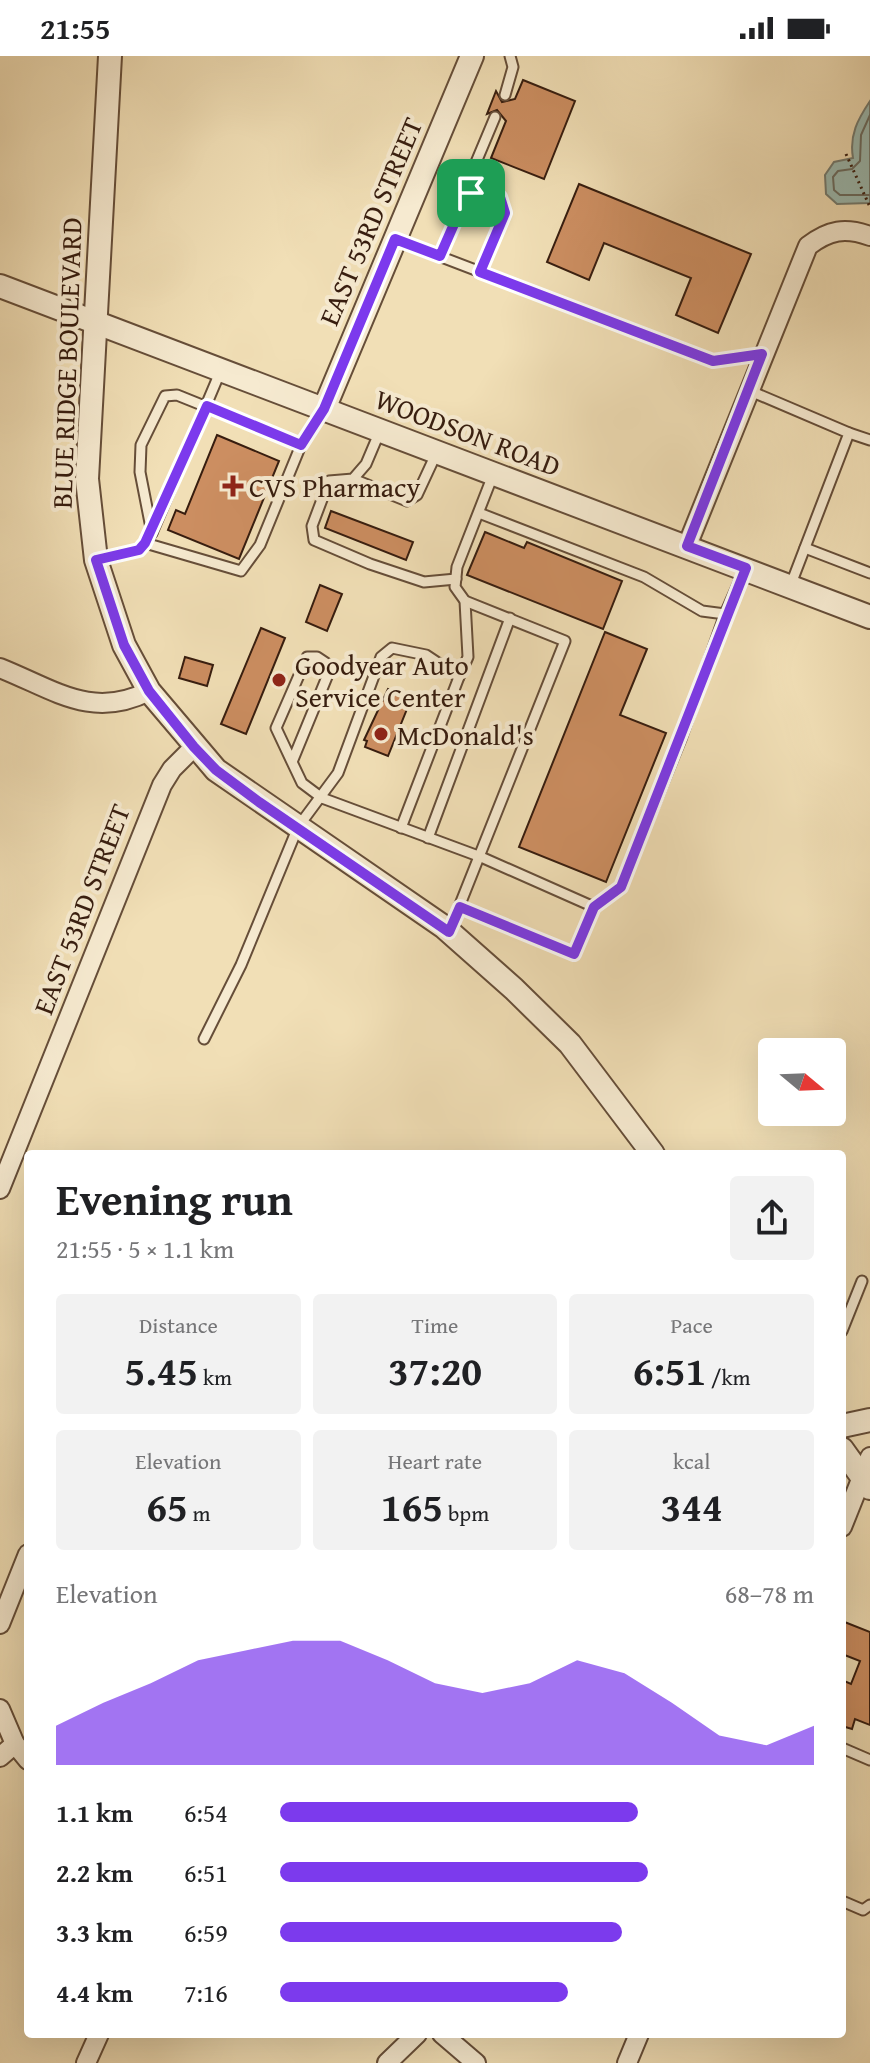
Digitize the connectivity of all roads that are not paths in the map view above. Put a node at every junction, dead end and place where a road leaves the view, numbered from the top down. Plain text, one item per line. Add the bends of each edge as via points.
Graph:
1 (110, 56) edge
2 (472, 56) edge
3 (510, 56) edge
4 (505, 95) dead end
5 (495, 117) dead end
6 (471, 193) junction
7 (870, 236) edge
8 (395, 239) junction
9 (440, 256) junction
10 (480, 272) junction
11 (0, 286) edge
12 (95, 322) junction
13 (762, 354) junction
14 (221, 370) junction
15 (748, 390) junction
16 (207, 406) junction
17 (324, 409) junction
18 (380, 431) junction
19 (849, 433) junction
20 (870, 440) edge
21 (301, 445) junction
22 (437, 452) junction
23 (494, 473) junction
24 (353, 479) junction
25 (479, 513) junction
26 (152, 533) junction
27 (145, 543) junction
28 (687, 546) junction
29 (805, 548) junction
30 (96, 560) junction
31 (746, 568) junction
32 (870, 573) edge
33 (456, 579) junction
34 (791, 585) junction
35 (465, 601) junction
36 (725, 614) junction
37 (870, 617) edge
38 (510, 618) junction
39 (0, 668) edge
40 (459, 677) junction
41 (149, 691) junction
42 (194, 747) junction
43 (292, 762) junction
44 (322, 798) junction
45 (298, 827) junction
46 (401, 828) junction
47 (428, 838) junction
48 (481, 857) junction
49 (460, 907) junction
50 (594, 907) junction
51 (449, 932) junction
52 (204, 1039) dead end
53 (649, 1150) edge
54 (0, 1189) edge
55 (862, 1281) dead end
56 (846, 1321) edge
57 (870, 1420) edge
58 (846, 1426) edge
59 (846, 1455) edge
60 (870, 1457) edge
61 (866, 1483) edge
62 (846, 1520) edge
63 (24, 1564) edge
64 (0, 1624) edge
65 (0, 1709) edge
66 (15, 1744) junction
67 (846, 1750) edge
68 (24, 1755) edge
69 (0, 1757) edge
70 (870, 1760) edge
71 (846, 1903) edge
72 (870, 1905) edge
73 (97, 2038) edge
74 (413, 2038) edge
75 (447, 2038) edge
76 (637, 2038) edge
77 (86, 2063) edge
78 (387, 2063) edge
79 (476, 2063) edge
80 (627, 2063) edge

1 - 12 street, BLUE RIDGE BOULEVARD
2 - 8 street, EAST 53RD STREET
3 - 4 lane via 513,67
5 - 6 lane via 469,179
6 - 9 lane
6 - 10 lane via 500,197 505,213
7 - 13 street via 853,230 827,232 808,246
8 - 9 lane
8 - 17 street, EAST 53RD STREET
9 - 10 lane
10 - 13 lane via 713,361
11 - 12 street, WOODSON ROAD
12 - 14 street, WOODSON ROAD
12 - 30 street, BLUE RIDGE BOULEVARD via 87,479
13 - 15 street
14 - 16 lane
14 - 17 street, WOODSON ROAD
15 - 19 lane
15 - 28 street
16 - 21 lane
16 - 26 lane
16 - 26 lane via 165,396 141,445 140,472
17 - 18 street, WOODSON ROAD
17 - 21 lane
18 - 22 street, WOODSON ROAD
18 - 24 lane
19 - 20 lane
19 - 29 lane
21 - 27 lane via 260,545 241,571
22 - 23 street, WOODSON ROAD
22 - 24 lane via 417,495 407,501
23 - 25 lane
23 - 28 street, WOODSON ROAD
24 - 33 lane via 329,481 312,526 314,540 424,582
25 - 33 lane
25 - 36 lane via 644,577 702,611
26 - 27 lane
27 - 30 lane via 139,550
28 - 31 street, WOODSON ROAD
29 - 32 lane
29 - 34 lane
30 - 41 street, BLUE RIDGE BOULEVARD via 124,645
31 - 34 street, WOODSON ROAD
31 - 36 lane
33 - 35 lane
34 - 37 street, WOODSON ROAD
35 - 38 lane
35 - 40 lane via 468,657
36 - 50 lane via 621,887
38 - 47 lane
38 - 48 lane via 565,641
39 - 41 street via 105,706
40 - 44 lane via 426,655 392,648 381,657 338,773
40 - 46 lane
41 - 42 street, BLUE RIDGE BOULEVARD
42 - 45 street, BLUE RIDGE BOULEVARD via 216,770
42 - 54 street, EAST 53RD STREET via 162,785
43 - 43 lane via 329,672 317,657 307,657 276,728
43 - 44 lane via 302,783
44 - 45 lane
44 - 46 lane
45 - 51 street, BLUE RIDGE BOULEVARD
45 - 52 lane
46 - 47 lane
47 - 48 lane
48 - 49 lane
48 - 50 lane
49 - 50 lane via 574,954
49 - 51 lane
51 - 53 street, BLUE RIDGE BOULEVARD via 570,1044
55 - 56 lane
57 - 58 street
59 - 61 street
60 - 61 street
61 - 62 street
63 - 64 street
65 - 66 street
66 - 68 street
66 - 69 street
67 - 70 lane
71 - 72 lane via 863,1910
73 - 77 street
74 - 78 street
75 - 79 street
76 - 80 street

